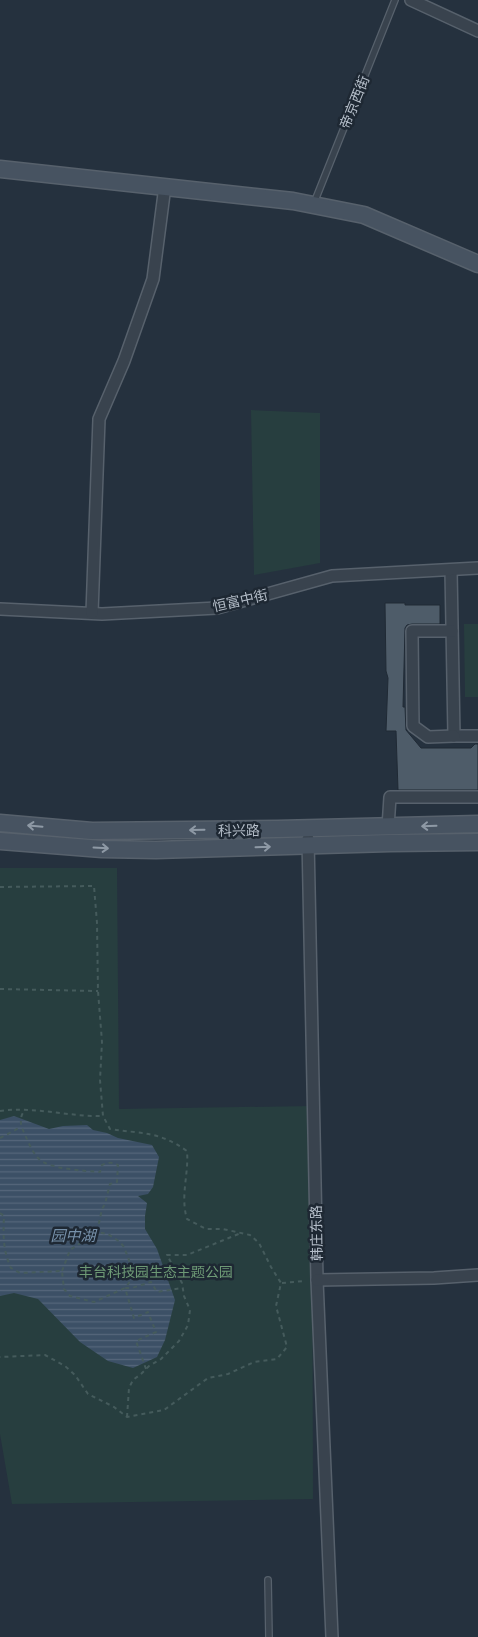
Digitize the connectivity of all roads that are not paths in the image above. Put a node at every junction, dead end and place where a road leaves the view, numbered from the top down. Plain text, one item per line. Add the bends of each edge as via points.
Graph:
1 (395, 0) edge
2 (411, 0) edge
3 (478, 31) edge
4 (0, 170) edge
5 (165, 186) junction
6 (313, 205) junction
7 (478, 264) edge
8 (478, 568) edge
9 (451, 570) junction
10 (0, 609) edge
11 (92, 613) junction
12 (452, 631) junction
13 (454, 736) junction
14 (478, 736) edge
15 (478, 796) edge
16 (0, 823) edge
17 (478, 824) edge
18 (388, 827) junction
19 (306, 829) junction
20 (0, 841) edge
21 (478, 842) edge
22 (308, 846) junction
23 (478, 1275) edge
24 (317, 1280) junction
25 (268, 1580) dead end
26 (269, 1637) edge
27 (332, 1637) edge

1 - 6 lane, 帝京西街
2 - 3 street
4 - 5 main road
5 - 6 main road
5 - 11 street via 153,279 124,361 98,420
6 - 7 main road via 364,215
8 - 9 street, 恒富中街
9 - 11 street, 恒富中街 via 332,576 217,608
9 - 12 street
10 - 11 street, 恒富中街
12 - 13 street
12 - 13 street via 412,631 413,726 428,736
13 - 14 street
15 - 18 street via 390,797
19 -> 16 main road, 科兴路 via 92,831
17 -> 18 main road, 科兴路
18 - 19 main road, 科兴路
19 - 22 street, 韩庄东路
20 -> 22 main road, 科兴路 via 156,850
21 - 22 main road, 科兴路
22 - 24 street, 韩庄东路
23 - 24 street
24 - 27 street, 韩庄东路
25 - 26 lane

